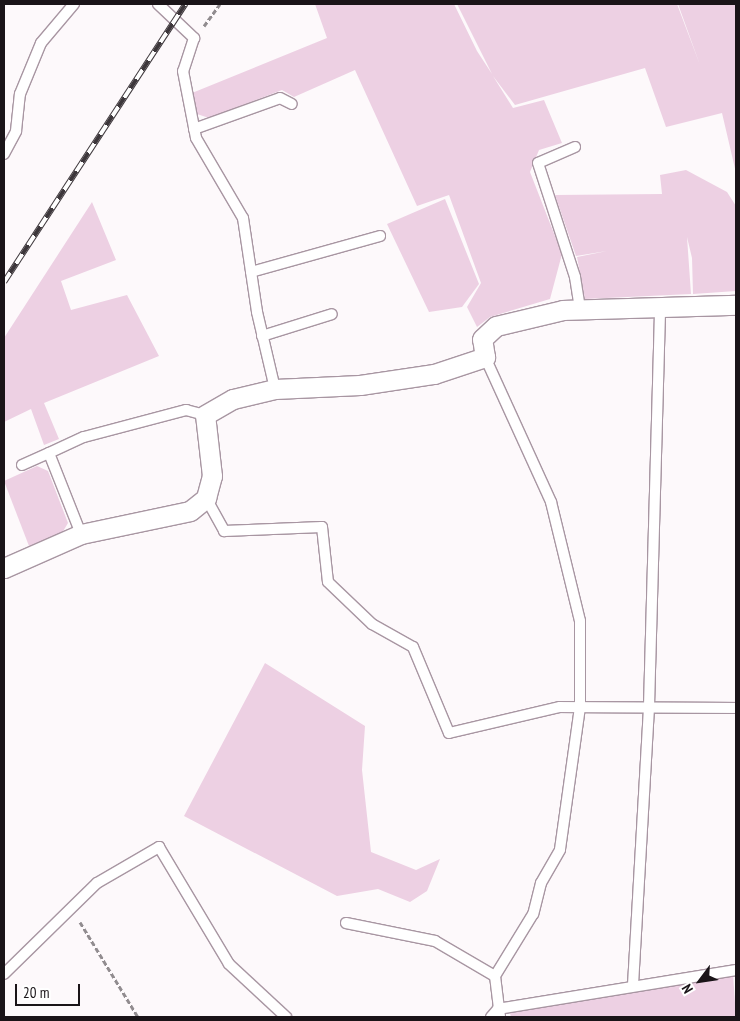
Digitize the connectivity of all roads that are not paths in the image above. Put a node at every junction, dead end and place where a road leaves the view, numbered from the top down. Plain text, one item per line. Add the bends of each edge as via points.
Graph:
1 (74, 4) edge
2 (158, 4) edge
3 (292, 104) dead end
4 (194, 129) junction
5 (575, 147) dead end
6 (4, 154) edge
7 (380, 236) dead end
8 (251, 272) junction
9 (736, 305) edge
10 (660, 307) junction
11 (580, 310) junction
12 (332, 314) dead end
13 (262, 336) junction
14 (485, 357) junction
15 (275, 389) junction
16 (205, 415) junction
17 (49, 453) junction
18 (22, 465) dead end
19 (206, 498) junction
20 (81, 534) junction
21 (4, 568) edge
22 (649, 706) junction
23 (580, 707) junction
24 (736, 708) edge
25 (346, 923) dead end
26 (736, 970) edge
27 (4, 974) edge
28 (495, 976) junction
29 (633, 985) junction
30 (496, 1015) edge
31 (286, 1017) edge

1 - 6 lane via 41,43 20,94 16,131
2 - 4 lane via 194,38 183,71
3 - 4 lane via 280,98
4 - 8 lane via 243,218
5 - 11 lane via 538,163 575,277
7 - 8 lane
8 - 13 lane
9 - 10 street
10 - 11 street
10 - 22 lane
11 - 14 street via 496,326 482,339
12 - 13 lane
13 - 15 lane
14 - 15 street via 434,374 360,385
14 - 23 lane via 551,502 580,620
15 - 16 street via 233,399
16 - 17 lane via 186,410 84,437
16 - 19 street via 212,476
17 - 18 lane
17 - 20 lane
19 - 20 street via 190,511
19 - 23 lane via 224,530 322,527 328,582 372,624 414,647 449,733 560,707
20 - 21 street
22 - 23 lane
22 - 24 lane
22 - 29 lane
23 - 28 lane via 560,850 541,883 532,914
25 - 28 lane via 435,940
26 - 29 lane
27 - 31 lane via 96,884 160,847 229,964
28 - 30 lane
29 - 30 lane

